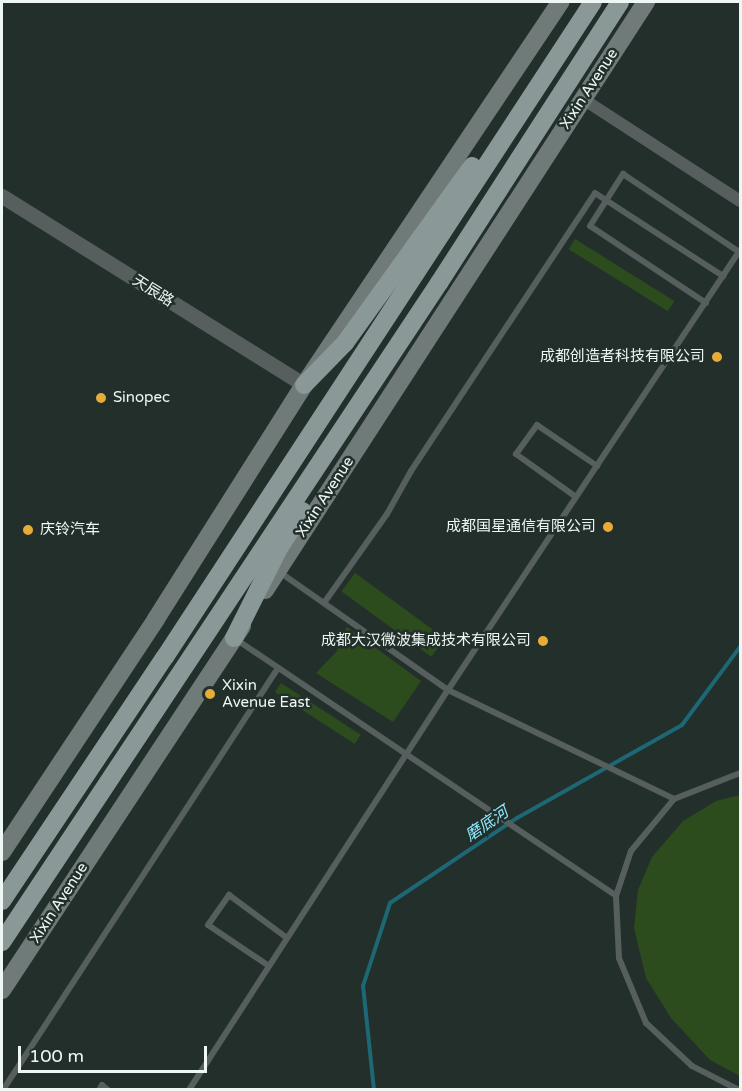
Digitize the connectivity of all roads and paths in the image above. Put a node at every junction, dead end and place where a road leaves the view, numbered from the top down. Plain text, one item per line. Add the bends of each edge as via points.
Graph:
1 (560, 2) edge
2 (593, 2) edge
3 (620, 2) edge
4 (646, 2) edge
5 (549, 68) junction
6 (583, 99) junction
7 (2, 196) edge
8 (606, 200) junction
9 (741, 201) edge
10 (740, 251) edge
11 (723, 276) junction
12 (439, 283) junction
13 (706, 303) junction
14 (304, 385) junction
15 (597, 466) junction
16 (576, 497) junction
17 (278, 571) junction
18 (324, 603) junction
19 (234, 638) junction
20 (278, 668) junction
21 (448, 690) junction
22 (406, 754) junction
23 (741, 773) edge
24 (674, 799) junction
25 (2, 852) edge
26 (616, 896) junction
27 (2, 901) edge
28 (287, 938) junction
29 (2, 942) edge
30 (269, 966) junction
31 (2, 990) edge
32 (3, 1089) edge
33 (99, 1089) edge
34 (108, 1089) edge
35 (189, 1089) edge
36 (739, 1089) edge

1 - 14 main road
2 - 5 highway
3 - 12 highway, Xixin Avenue
4 - 6 main road, Xixin Avenue
5 - 14 highway via 431,218 345,343
5 - 27 highway
6 - 9 street
6 - 17 main road, Xixin Avenue
7 - 14 street, 天辰路
8 - 10 lane via 623,174
8 - 11 lane
8 - 13 lane via 590,226
8 - 18 lane via 595,193 411,471 387,514
10 - 11 lane
11 - 13 lane
12 - 19 highway via 366,413 278,550
12 - 29 highway, Xixin Avenue
13 - 15 lane
14 - 25 main road
15 - 16 lane
15 - 16 lane via 537,424 516,454
16 - 21 lane
17 - 18 lane
17 - 19 main road, Xixin Avenue
18 - 21 lane
19 - 20 lane
19 - 31 main road, Xixin Avenue
20 - 22 lane
20 - 32 lane
21 - 22 lane
21 - 24 lane
22 - 26 lane
22 - 28 lane
23 - 24 lane
24 - 26 lane via 631,851
26 - 36 lane via 619,958 646,1023 692,1066
28 - 30 lane
28 - 30 lane via 229,895 208,925
30 - 35 lane
33 - 34 lane via 102,1085

